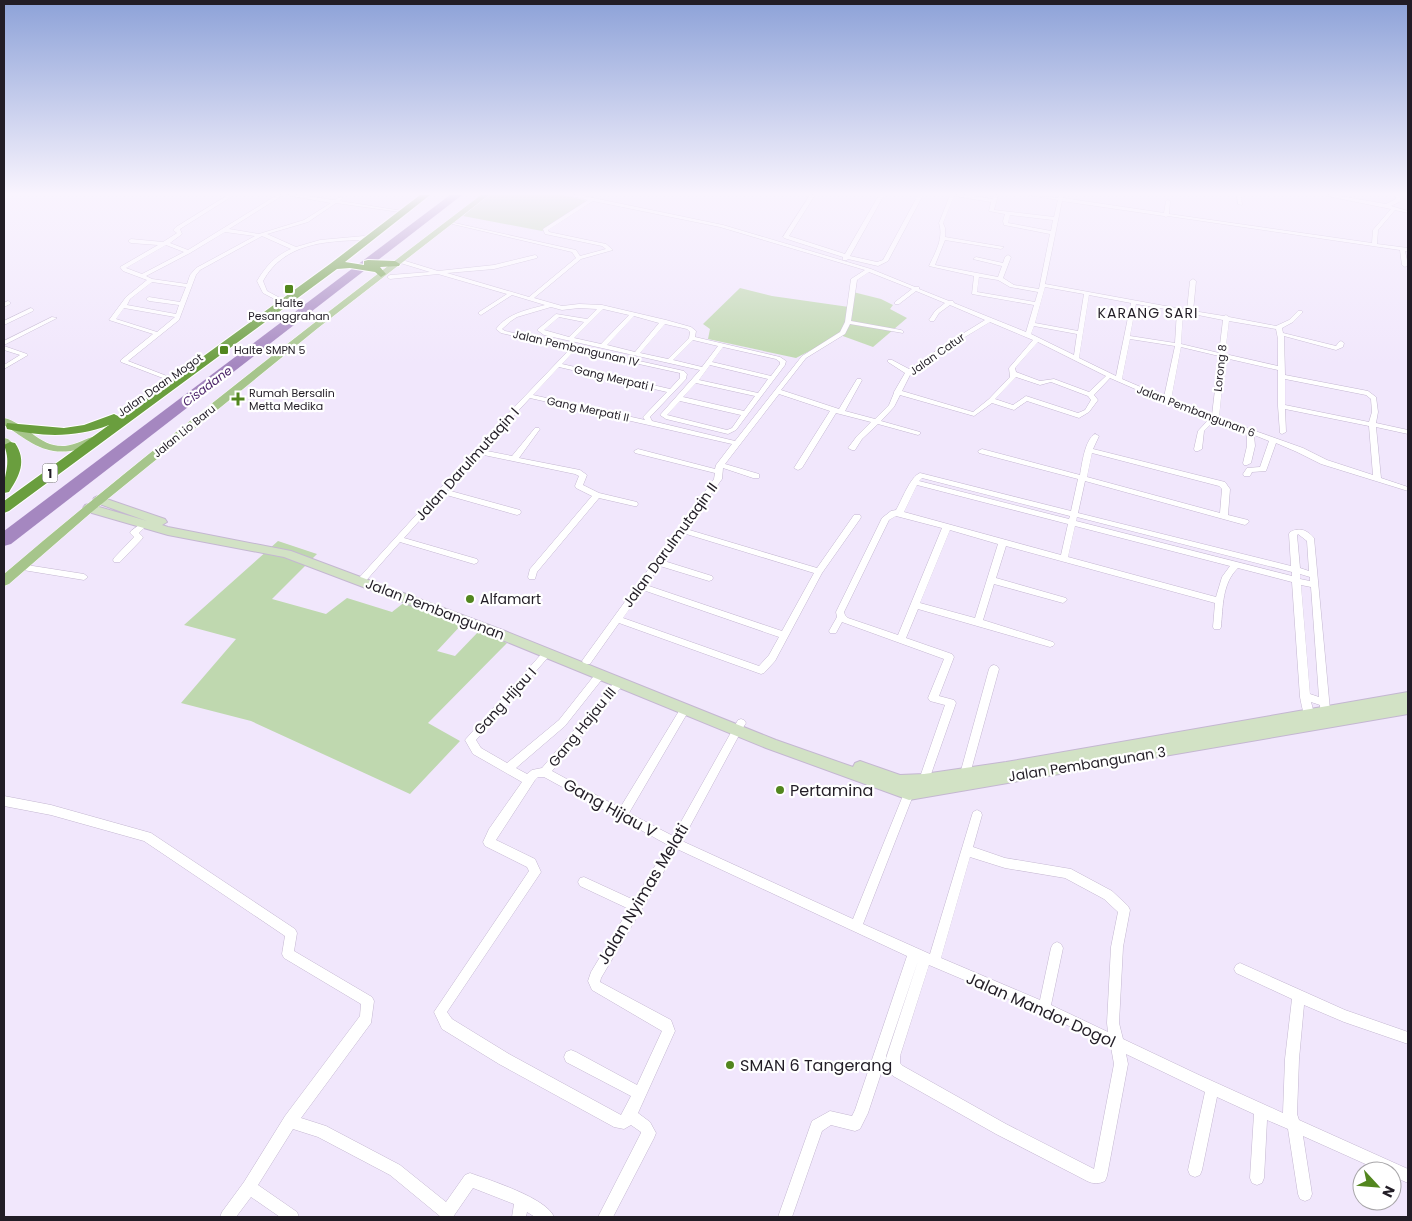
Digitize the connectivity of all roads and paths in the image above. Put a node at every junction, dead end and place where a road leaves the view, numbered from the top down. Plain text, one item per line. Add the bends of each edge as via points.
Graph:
1 (150, 252) edge
2 (188, 252) edge
3 (229, 252) edge
4 (290, 252) edge
5 (345, 252) edge
6 (360, 252) edge
7 (411, 252) edge
8 (575, 252) edge
9 (602, 252) edge
10 (809, 252) edge
11 (832, 252) edge
12 (848, 252) edge
13 (890, 252) edge
14 (938, 252) edge
15 (1049, 252) edge
16 (1405, 252) edge
17 (535, 257) dead end
18 (848, 257) junction
19 (1008, 257) dead end
20 (579, 258) junction
21 (976, 259) dead end
22 (352, 260) junction
23 (397, 262) junction
24 (842, 262) junction
25 (1004, 265) junction
26 (1405, 266) dead end
27 (869, 270) junction
28 (383, 272) junction
29 (440, 272) junction
30 (977, 275) junction
31 (141, 277) junction
32 (1000, 279) junction
33 (151, 280) junction
34 (1193, 282) dead end
35 (190, 286) junction
36 (916, 288) junction
37 (1041, 288) junction
38 (512, 293) junction
39 (1087, 293) junction
40 (531, 298) junction
41 (149, 300) dead end
42 (280, 300) junction
43 (1134, 301) junction
44 (951, 302) junction
45 (897, 303) dead end
46 (183, 304) junction
47 (1037, 304) junction
48 (551, 305) junction
49 (123, 306) junction
50 (602, 307) junction
51 (1180, 309) junction
52 (31, 310) dead end
53 (1190, 311) junction
54 (1300, 312) dead end
55 (481, 313) dead end
56 (632, 314) junction
57 (178, 316) junction
58 (1226, 317) junction
59 (54, 318) dead end
60 (990, 319) junction
61 (932, 320) dead end
62 (589, 321) junction
63 (664, 322) junction
64 (848, 322) junction
65 (4, 323) edge
66 (1032, 324) junction
67 (1279, 330) junction
68 (901, 332) dead end
69 (1081, 333) junction
70 (158, 334) junction
71 (1028, 334) junction
72 (1128, 337) junction
73 (692, 338) junction
74 (570, 339) junction
75 (1037, 339) junction
76 (4, 343) edge
77 (1341, 343) dead end
78 (722, 345) junction
79 (1178, 345) junction
80 (603, 346) junction
81 (4, 348) edge
82 (574, 348) junction
83 (636, 354) junction
84 (1222, 355) junction
85 (1076, 359) junction
86 (669, 361) junction
87 (890, 361) dead end
88 (557, 365) junction
89 (706, 366) junction
90 (4, 367) edge
91 (909, 372) junction
92 (1281, 372) junction
93 (1014, 374) junction
94 (178, 376) junction
95 (1109, 376) junction
96 (772, 378) junction
97 (695, 380) junction
98 (859, 380) dead end
99 (1119, 380) junction
100 (671, 391) junction
101 (778, 391) junction
102 (897, 392) junction
103 (760, 395) junction
104 (1090, 395) junction
105 (528, 396) junction
106 (678, 398) junction
107 (991, 400) junction
108 (1167, 401) junction
109 (1281, 406) junction
110 (838, 411) junction
111 (746, 414) junction
112 (115, 417) junction
113 (1214, 420) junction
114 (649, 421) junction
115 (875, 422) junction
116 (8, 424) edge
117 (1372, 425) junction
118 (537, 429) dead end
119 (1282, 432) dead end
120 (1408, 432) edge
121 (918, 433) dead end
122 (1250, 433) junction
123 (1095, 436) dead end
124 (97, 439) junction
125 (1273, 441) junction
126 (7, 443) edge
127 (736, 443) junction
128 (852, 448) dead end
129 (1198, 449) dead end
130 (69, 450) junction
131 (638, 450) dead end
132 (1089, 450) junction
133 (478, 451) junction
134 (982, 451) dead end
135 (514, 459) junction
136 (1247, 463) dead end
137 (798, 468) dead end
138 (720, 469) junction
139 (1247, 474) dead end
140 (756, 476) dead end
141 (1082, 478) junction
142 (1377, 479) junction
143 (4, 489) edge
144 (1408, 489) edge
145 (442, 491) junction
146 (597, 495) junction
147 (4, 499) edge
148 (93, 504) junction
149 (634, 504) dead end
150 (4, 508) edge
151 (517, 512) dead end
152 (899, 513) junction
153 (1224, 516) junction
154 (856, 517) dead end
155 (1074, 518) junction
156 (1245, 522) dead end
157 (143, 525) junction
158 (947, 527) junction
159 (681, 530) junction
160 (399, 539) junction
161 (1003, 542) junction
162 (1064, 558) junction
163 (117, 560) dead end
164 (474, 561) dead end
165 (658, 562) junction
166 (1237, 566) junction
167 (20, 567) junction
168 (1294, 570) junction
169 (819, 572) junction
170 (1314, 575) junction
171 (84, 576) dead end
172 (532, 577) dead end
173 (364, 578) junction
174 (709, 578) dead end
175 (992, 580) junction
176 (1295, 580) junction
177 (4, 581) edge
178 (1314, 585) junction
179 (641, 586) junction
180 (1063, 600) dead end
181 (1220, 601) junction
182 (916, 605) junction
183 (841, 617) junction
184 (617, 619) junction
185 (978, 622) junction
186 (1217, 627) dead end
187 (833, 631) dead end
188 (784, 635) junction
189 (901, 640) junction
190 (1050, 644) dead end
191 (547, 653) junction
192 (587, 661) junction
193 (994, 669) dead end
194 (600, 675) junction
195 (620, 682) junction
196 (1304, 697) junction
197 (1408, 697) edge
198 (1408, 708) edge
199 (685, 709) junction
200 (1321, 714) junction
201 (739, 726) junction
202 (773, 740) junction
203 (508, 768) junction
204 (545, 772) junction
205 (1008, 772) junction
206 (965, 774) junction
207 (528, 780) junction
208 (924, 780) junction
209 (909, 793) junction
210 (4, 801) edge
211 (622, 815) junction
212 (977, 815) dead end
213 (675, 843) junction
214 (966, 850) junction
215 (584, 882) dead end
216 (636, 907) junction
217 (856, 926) junction
218 (1057, 948) dead end
219 (924, 958) junction
220 (1240, 969) dead end
221 (1299, 997) junction
222 (1044, 1009) junction
223 (1408, 1038) edge
224 (1118, 1045) junction
225 (571, 1057) dead end
226 (893, 1065) joint
227 (1212, 1088) junction
228 (639, 1093) junction
229 (1261, 1110) junction
230 (630, 1114) junction
231 (290, 1121) junction
232 (1294, 1125) junction
233 (1195, 1170) dead end
234 (1408, 1176) edge
235 (1257, 1178) dead end
236 (249, 1187) junction
237 (1305, 1194) dead end
238 (522, 1200) junction
239 (447, 1215) edge
240 (227, 1217) edge
241 (292, 1217) edge
242 (519, 1217) edge
243 (547, 1217) edge
244 (605, 1217) edge
245 (785, 1217) edge

1 - 31 street via 123,267
2 - 31 street
3 - 35 street via 198,269
4 - 42 street via 264,269 260,281 265,292
5 - 42 highway, Jalan Daan Mogot / 1
6 - 22 highway, Jalan Daan Mogot / 1
7 - 23 main road
8 - 20 street
9 - 20 street
10 - 24 street, Jalan Pembangunan 6
11 - 18 street
12 - 18 street
13 - 18 street via 884,263
14 - 30 street via 932,266
15 - 37 street
16 - 26 street
17 - 29 street via 494,267
18 - 24 street
19 - 25 street
20 - 40 street
21 - 25 street
22 - 28 highway
22 - 94 highway, Jalan Daan Mogot / 1 via 334,266
23 - 28 highway
23 - 29 street
24 - 27 street, Jalan Pembangunan 6
25 - 32 street
27 - 36 street, Jalan Pembangunan 6
27 - 64 street via 854,279
28 - 29 street
28 - 148 main road, Jalan Lio Baru
29 - 38 street
30 - 32 street
30 - 47 street via 974,293
31 - 33 street
32 - 37 street via 1012,286
33 - 35 street
33 - 49 street
34 - 53 street
35 - 46 street
36 - 44 street, Jalan Pembangunan 6
36 - 45 street
37 - 39 street
37 - 47 street
38 - 40 street
38 - 55 street
39 - 43 street
39 - 69 street
40 - 48 street
41 - 46 street
42 - 94 highway, Jalan Daan Mogot / 1
43 - 51 street
43 - 72 street
44 - 60 street, Jalan Pembangunan 6
44 - 61 street
46 - 57 street
47 - 66 street
48 - 50 street via 562,308
48 - 82 street, Jalan Pembangunan IV via 512,318 499,329
49 - 57 street
49 - 70 street via 112,320
50 - 56 street
50 - 62 street
51 - 53 street
51 - 79 street
52 - 65 street
53 - 58 street
54 - 67 street
56 - 63 street
56 - 80 street
57 - 70 street
58 - 67 street
58 - 84 street, Lorong 8
59 - 76 street
60 - 71 street, Jalan Pembangunan 6
60 - 91 street, Jalan Catur
62 - 74 street
62 - 74 street via 558,315 540,330
63 - 73 street via 693,330
63 - 83 street
64 - 68 street
64 - 101 street, Jalan Darulmutaqin II via 843,333 804,357
66 - 69 street
66 - 71 street
67 - 77 street via 1336,348
67 - 92 street
69 - 85 street
70 - 94 street via 122,361
71 - 75 street, Jalan Pembangunan 6
72 - 79 street
72 - 99 street
73 - 78 street
73 - 86 street
74 - 80 street
75 - 85 street, Jalan Pembangunan 6
75 - 93 street via 1012,368
78 - 89 street
78 - 96 street via 782,360 783,364
79 - 84 street
79 - 108 street
80 - 83 street
81 - 90 street via 24,354
82 - 88 street, Jalan Darulmutaqin I
82 - 100 street, Jalan Pembangunan IV via 682,372 683,379
83 - 86 street
84 - 92 street
84 - 113 street, Lorong 8
85 - 95 street, Jalan Pembangunan 6
86 - 89 street
87 - 91 street
88 - 100 street, Gang Merpati I
88 - 105 street, Jalan Darulmutaqin I
89 - 96 street
89 - 97 street
91 - 102 street, Jalan Catur
92 - 109 street
92 - 117 street via 1368,393 1374,398
93 - 104 street via 1040,383 1052,380
93 - 107 street
94 - 112 highway, Jalan Daan Mogot / 1
94 - 124 highway, Jalan Daan Mogot / 1
95 - 99 street, Jalan Pembangunan 6
95 - 104 street
96 - 103 street
97 - 103 street
97 - 106 street
98 - 110 street
99 - 108 street, Jalan Pembangunan 6
100 - 114 street, Jalan Pembangunan IV via 646,417
101 - 110 street
101 - 127 street, Jalan Darulmutaqin II
102 - 107 street via 974,414
102 - 115 street, Jalan Catur via 889,409
103 - 111 street
104 - 107 street via 1094,400 1079,416 1026,398 1014,408
105 - 114 street, Gang Merpati II
105 - 133 street, Jalan Darulmutaqin I
106 - 111 street
106 - 111 street via 664,416 728,432
108 - 113 street, Jalan Pembangunan 6
109 - 117 street
109 - 119 street
110 - 115 street
110 - 137 street
112 - 116 highway via 87,429 66,433 43,432
112 - 130 highway, Jalan Daan Mogot / 1
113 - 122 street, Jalan Pembangunan 6
113 - 129 street via 1202,431
114 - 127 street
115 - 121 street
115 - 128 street, Jalan Catur
116 - 130 main road via 47,448
117 - 120 street
117 - 142 street
118 - 135 street
122 - 125 street, Jalan Pembangunan 6
122 - 136 street
123 - 132 street
124 - 130 main road, Jalan Daan Mogot
124 - 150 highway, Jalan Daan Mogot / 1
125 - 139 street via 1263,469 1250,470
125 - 142 street, Jalan Pembangunan 6
126 - 143 highway via 17,459
127 - 138 street, Jalan Darulmutaqin II
130 - 147 highway, Jalan Daan Mogot / 1
131 - 138 street
132 - 141 street
132 - 153 street via 1222,484 1226,489
133 - 135 street
133 - 145 street, Jalan Darulmutaqin I
134 - 141 street
135 - 146 street via 577,472 583,475 579,486
138 - 140 street
138 - 159 street, Jalan Darulmutaqin II via 718,479
141 - 153 street
141 - 155 street
142 - 144 street, Jalan Pembangunan 6
145 - 151 street
145 - 160 street, Jalan Darulmutaqin I
146 - 149 street
146 - 172 street via 533,570
148 - 157 street, Jalan Pembangunan
148 - 167 main road, Jalan Lio Baru
148 - 173 street, Jalan Pembangunan via 162,522 288,547
152 - 155 street via 914,482
152 - 158 street
152 - 183 street via 886,518 840,612
153 - 156 street
154 - 169 street
155 - 162 street
155 - 166 street
155 - 168 street
157 - 163 street via 134,533 138,537
157 - 173 street, Jalan Pembangunan via 262,548
158 - 161 street
158 - 182 street
159 - 165 street, Jalan Darulmutaqin II
159 - 169 street
160 - 164 street
160 - 173 street, Jalan Darulmutaqin I
161 - 162 street
161 - 175 street
162 - 181 street
165 - 174 street
165 - 179 street, Jalan Darulmutaqin II
166 - 176 street
166 - 181 street via 1224,583
167 - 171 street
167 - 177 main road, Jalan Lio Baru
168 - 170 street
168 - 170 street via 1293,534 1300,531 1311,540
168 - 176 street
169 - 188 street
170 - 178 street
173 - 191 street, Jalan Pembangunan
173 - 192 street, Jalan Pembangunan
175 - 180 street
175 - 185 street
176 - 178 street
176 - 196 street
178 - 200 street
179 - 184 street, Jalan Darulmutaqin II
179 - 188 street
181 - 186 street
182 - 185 street
182 - 189 street
183 - 187 street
183 - 189 street
184 - 188 street via 761,670 772,658
184 - 192 street, Jalan Darulmutaqin II
185 - 190 street
189 - 208 street via 949,656 933,698 951,703
191 - 194 street, Jalan Pembangunan
191 - 203 street, Gang Hijau I via 470,740 477,751
192 - 201 street, Jalan Pembangunan
193 - 206 street
194 - 195 street, Jalan Pembangunan
194 - 203 street via 562,723
195 - 199 street, Jalan Pembangunan
195 - 204 street, Gang Hajau III
196 - 200 street
196 - 200 street
197 - 200 street, Jalan Pembangunan 3
198 - 200 street, Jalan Pembangunan 3
199 - 201 street, Jalan Pembangunan
199 - 211 street
200 - 205 street, Jalan Pembangunan 3 via 1227,735
201 - 202 street, Jalan Pembangunan
201 - 213 street, Jalan Nyimas Melati
202 - 208 street, Jalan Pembangunan 3 via 900,781
202 - 209 street, Jalan Pembangunan 3
203 - 207 street, Gang Hijau I
204 - 207 street
204 - 211 street, Gang Hijau V
205 - 206 street, Jalan Pembangunan 3
205 - 209 street, Jalan Pembangunan 3
206 - 208 street, Jalan Pembangunan 3
207 - 230 street via 489,842 531,863 535,872 440,1012 446,1024 619,1122 624,1122
209 - 217 street
210 - 231 street via 58,811 147,837 291,934 288,954 368,1001 366,1018
211 - 213 street, Gang Hijau V
212 - 214 street
213 - 216 street, Jalan Nyimas Melati
213 - 217 street, Jalan Mandor Dogol
214 - 219 street
214 - 224 street via 1005,863 1067,874 1108,895 1124,910 1116,946 1113,1023
215 - 216 street
216 - 228 street, Jalan Nyimas Melati via 594,981 596,986 666,1025 667,1037
217 - 219 street, Jalan Mandor Dogol
218 - 222 street
219 - 222 street, Jalan Mandor Dogol
219 - 226 street via 893,1056
219 - 245 street via 861,1113 855,1124 830,1118 817,1126
220 - 221 street
221 - 223 street
221 - 232 street via 1292,1059 1290,1114
222 - 224 street, Jalan Mandor Dogol
224 - 226 street via 1121,1064 1098,1177 1001,1129 898,1072
224 - 227 street, Jalan Mandor Dogol
225 - 228 street
227 - 229 street, Jalan Mandor Dogol
227 - 233 street
228 - 230 street, Jalan Nyimas Melati
229 - 232 street, Jalan Mandor Dogol
229 - 235 street
230 - 244 street via 649,1133
231 - 236 street
231 - 239 street via 321,1131 395,1170
232 - 234 street, Jalan Mandor Dogol
232 - 237 street
236 - 240 street
236 - 241 street
238 - 239 street via 470,1180
238 - 242 street
238 - 243 street

